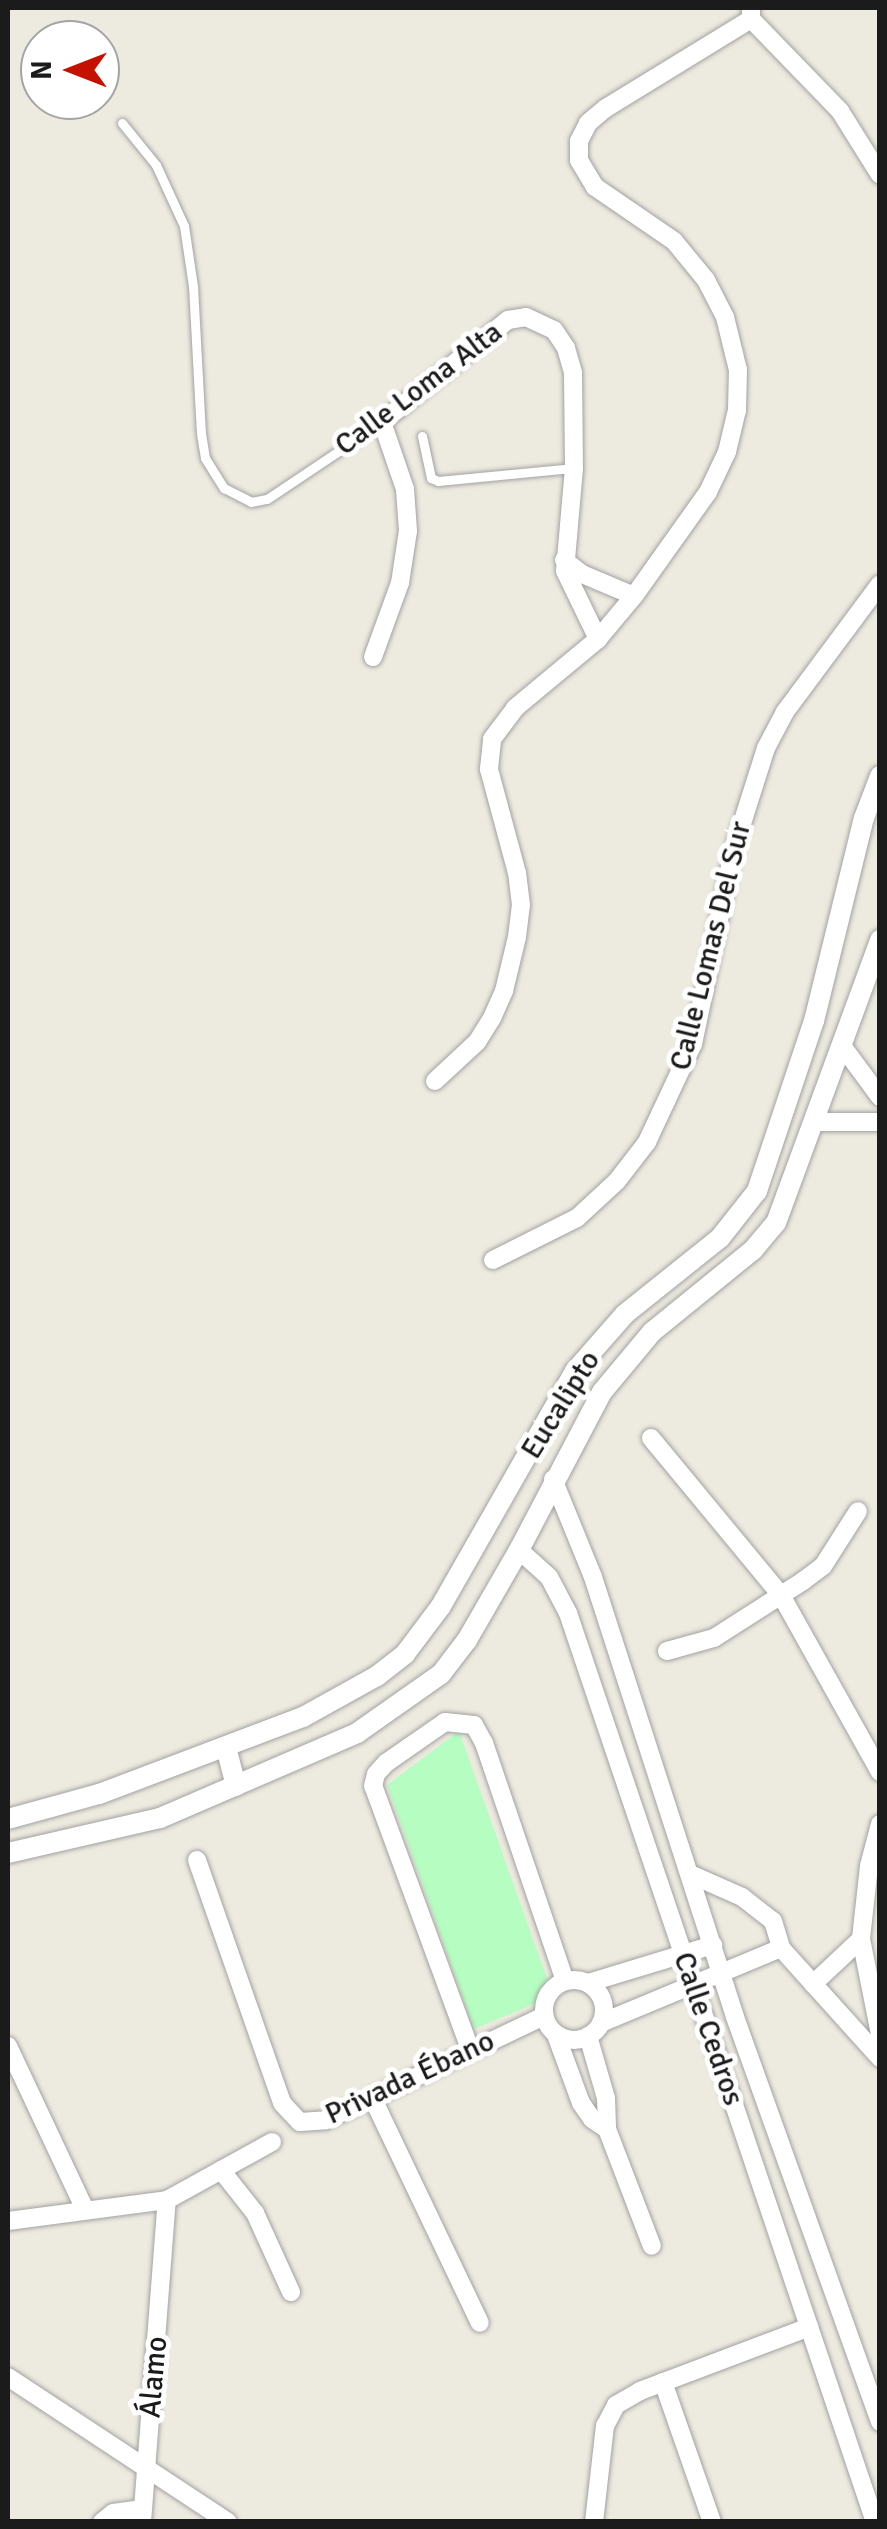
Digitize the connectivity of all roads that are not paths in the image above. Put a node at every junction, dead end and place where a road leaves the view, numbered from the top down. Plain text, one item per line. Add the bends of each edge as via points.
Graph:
1 (751, 14) edge
2 (122, 123) dead end
3 (880, 175) edge
4 (382, 422) junction
5 (422, 436) dead end
6 (574, 468) junction
7 (564, 560) junction
8 (880, 584) edge
9 (634, 596) junction
10 (598, 640) junction
11 (373, 657) dead end
12 (880, 776) edge
13 (880, 940) edge
14 (843, 1047) junction
15 (435, 1081) dead end
16 (880, 1098) edge
17 (815, 1122) junction
18 (880, 1122) edge
19 (492, 1260) dead end
20 (651, 1438) dead end
21 (553, 1480) junction
22 (858, 1511) dead end
23 (520, 1550) junction
24 (593, 1577) junction
25 (560, 1594) junction
26 (781, 1595) junction
27 (668, 1651) dead end
28 (226, 1747) junction
29 (880, 1772) edge
30 (236, 1786) junction
31 (8, 1818) edge
32 (880, 1824) edge
33 (8, 1854) edge
34 (197, 1860) dead end
35 (690, 1874) junction
36 (862, 1939) junction
37 (713, 1946) junction
38 (781, 1948) junction
39 (683, 1956) junction
40 (724, 1972) junction
41 (565, 1981) junction
42 (588, 1983) junction
43 (813, 1984) junction
44 (694, 1987) junction
45 (544, 2016) junction
46 (594, 2030) junction
47 (556, 2034) junction
48 (880, 2034) edge
49 (8, 2046) edge
50 (470, 2049) junction
51 (880, 2058) edge
52 (374, 2100) junction
53 (607, 2130) junction
54 (272, 2142) dead end
55 (221, 2170) junction
56 (167, 2200) junction
57 (85, 2210) junction
58 (8, 2220) edge
59 (652, 2246) dead end
60 (291, 2292) dead end
61 (480, 2324) dead end
62 (809, 2327) junction
63 (8, 2377) edge
64 (663, 2382) junction
65 (880, 2422) edge
66 (145, 2464) junction
67 (143, 2516) edge
68 (102, 2522) edge
69 (228, 2522) edge
70 (594, 2522) edge
71 (712, 2522) edge
72 (876, 2522) edge

1 - 3 street via 840,112
1 - 9 street via 606,108 580,141 579,160 595,187 674,241 706,280 725,317 738,370 727,452 708,492
2 - 4 lane, Calle Loma Alta via 156,165 184,226 205,458 214,476 238,498 267,499
4 - 6 street, Calle Loma Alta via 508,320 540,319 566,348 573,373
4 - 11 street via 398,462 408,531 400,583
5 - 6 lane via 438,481
6 - 7 street, Calle Loma Alta
7 - 9 street
7 - 10 street, Calle Loma Alta via 568,585
8 - 19 street, Calle Lomas Del Sur via 766,748 733,852 693,1044 647,1142 578,1218
9 - 10 street
10 - 15 street via 515,708 492,739 490,769 517,873 517,937 492,1018
12 - 28 street, Eucalipto via 782,1128 745,1210 625,1314 575,1372 442,1606 404,1654 303,1717
13 - 14 street, Eucalipto
14 - 16 street
14 - 17 street, Eucalipto
17 - 18 street
17 - 21 street, Eucalipto via 776,1223 754,1250 641,1344 602,1392
20 - 26 street
21 - 23 street, Eucalipto
21 - 24 street, Calle Cedros
22 - 26 street via 824,1566
23 - 25 street, Calle Cedros
23 - 30 street, Eucalipto via 467,1640 427,1686 357,1733
24 - 25 street
24 - 35 street, Calle Cedros
25 - 39 street, Calle Cedros
26 - 27 street via 714,1638
26 - 29 street
28 - 30 street
28 - 31 street, Eucalipto via 84,1799
30 - 33 street, Eucalipto via 160,1818
32 - 36 street
34 - 52 street, Privada Ébano via 291,2116 311,2124
35 - 37 street, Calle Cedros
35 - 38 street via 759,1909 773,1921
36 - 43 street
36 - 48 street
37 - 39 street
37 - 40 street, Calle Cedros
38 - 40 street
38 - 43 street
39 - 42 street
39 - 44 street, Calle Cedros
40 - 44 street
40 - 65 street, Calle Cedros
41 - 42 street
41 - 45 street via 552,1988
41 - 50 street via 478,1731 444,1722 376,1774 374,1794
42 - 46 street via 602,2000
43 - 51 street
44 - 46 street
44 - 62 street, Calle Cedros
45 - 47 street
45 - 50 street, Privada Ébano
46 - 47 street via 568,2040
46 - 53 street
47 - 53 street via 581,2102
49 - 57 street
50 - 52 street, Privada Ébano
52 - 61 street
53 - 59 street
54 - 55 street
55 - 56 street
55 - 60 street via 255,2213
56 - 57 street
56 - 66 street, Álamo
57 - 58 street
62 - 64 street
62 - 72 street, Calle Cedros
63 - 66 street
64 - 70 street via 627,2397 610,2414
64 - 71 street
66 - 67 street, Álamo
66 - 69 street
67 - 68 street, Álamo via 123,2510

